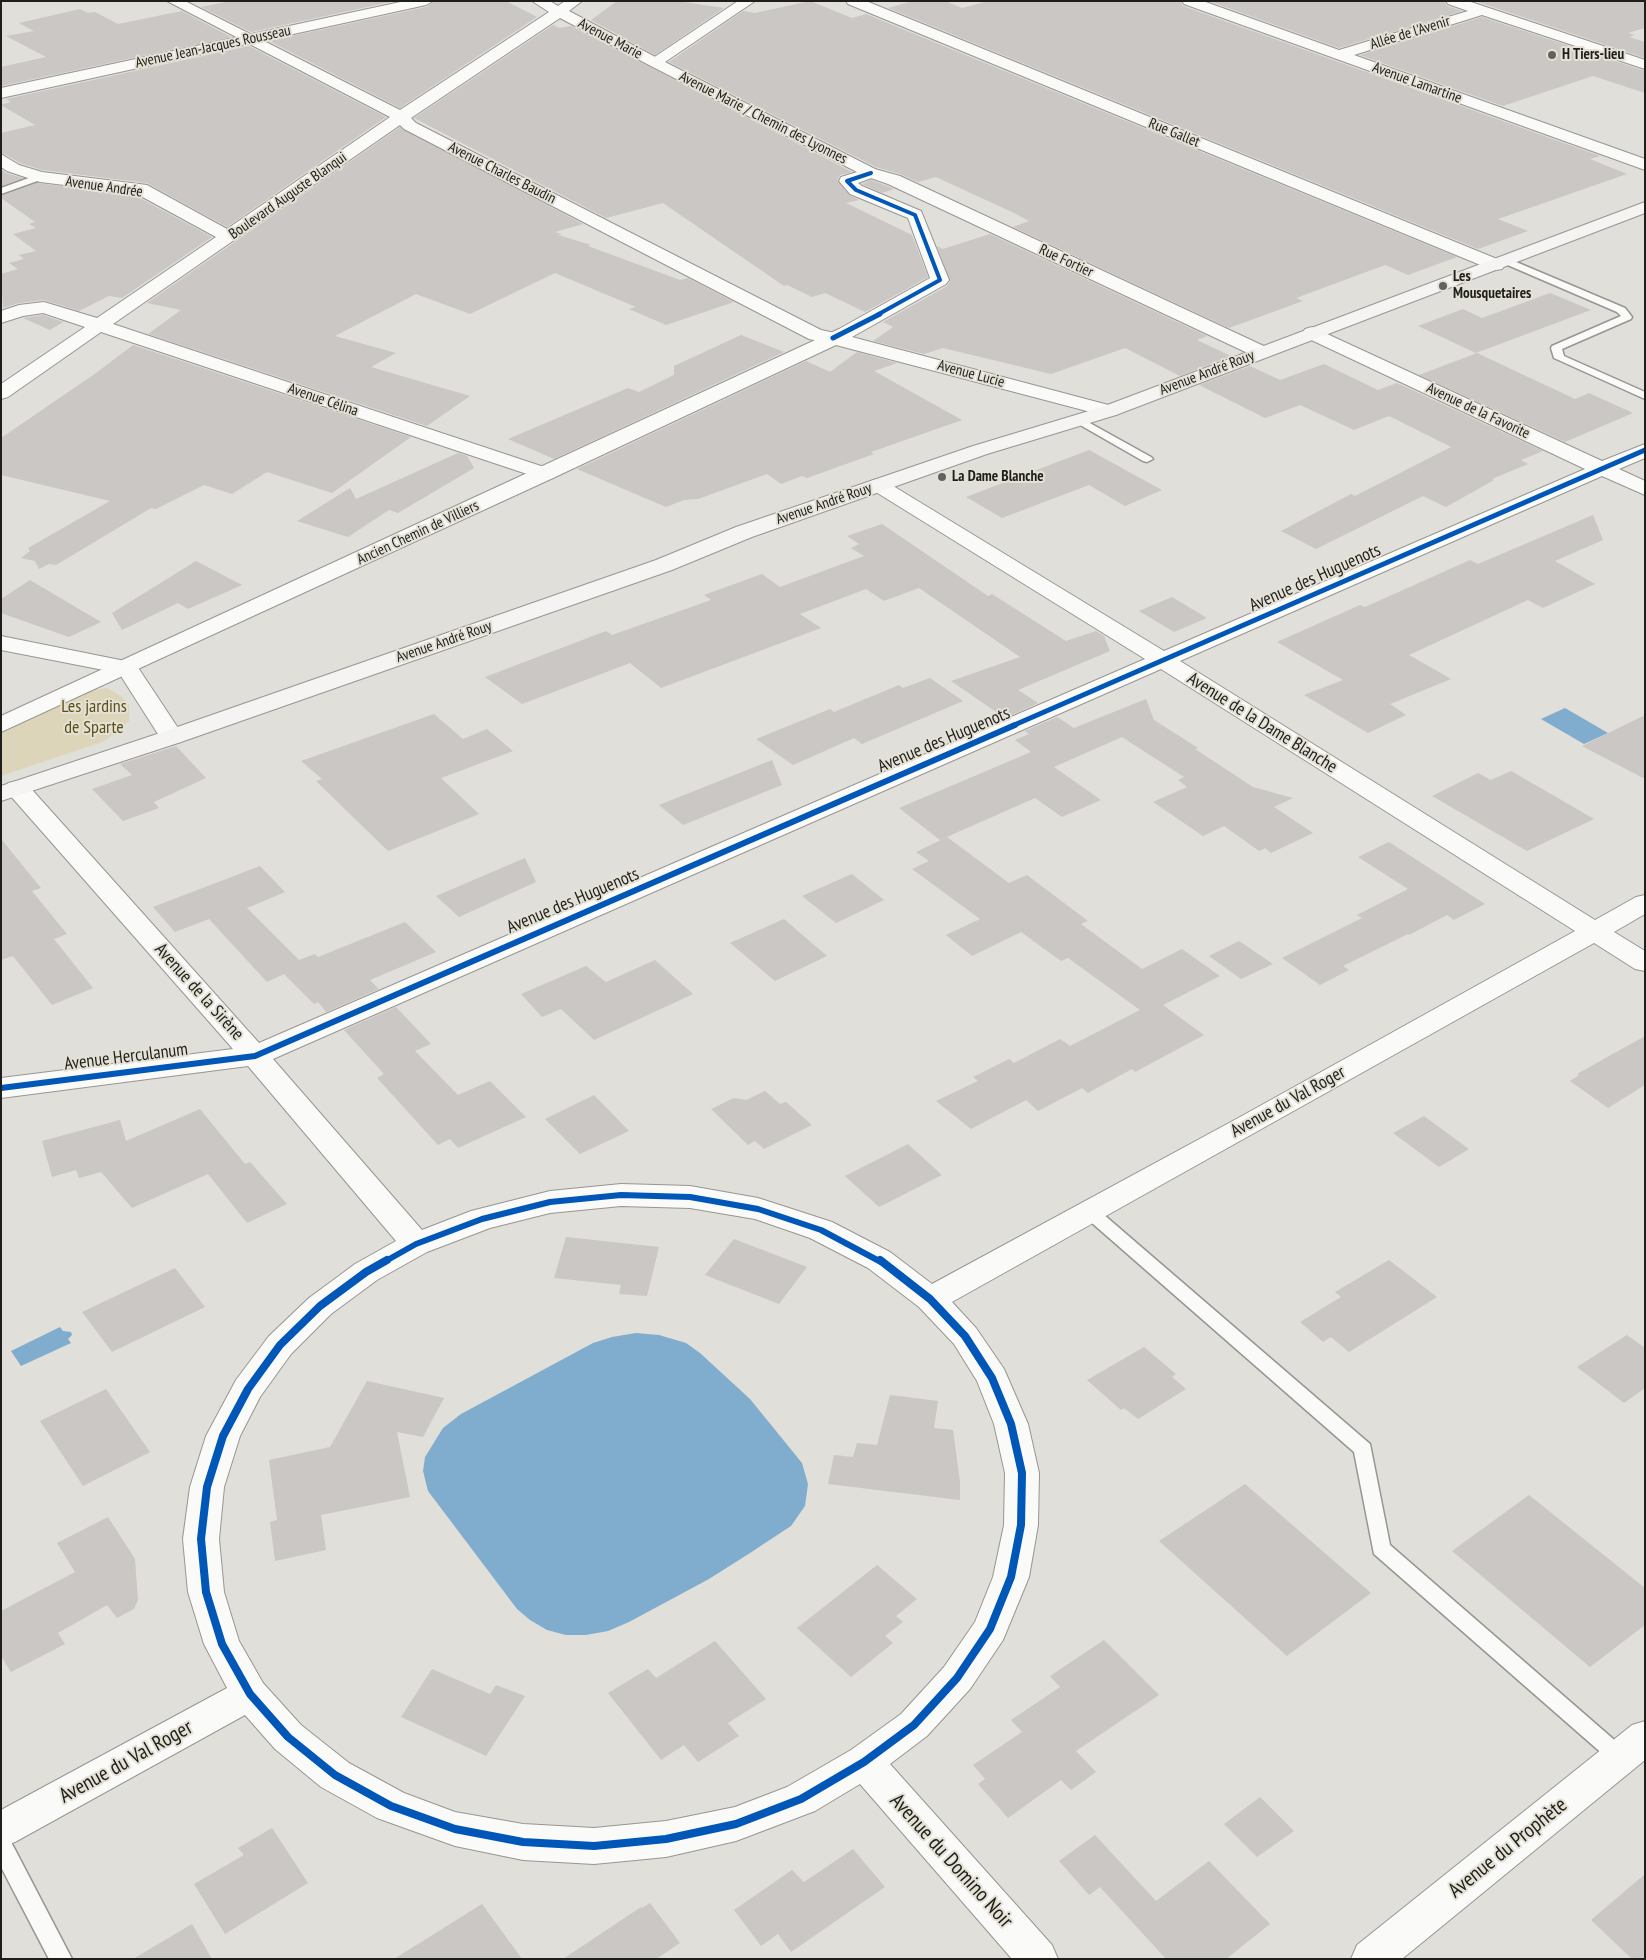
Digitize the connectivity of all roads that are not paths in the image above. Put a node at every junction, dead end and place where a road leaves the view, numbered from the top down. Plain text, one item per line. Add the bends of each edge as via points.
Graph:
1 (174, 1) edge
2 (426, 1) edge
3 (539, 1) edge
4 (575, 1) edge
5 (748, 1) edge
6 (854, 1) edge
7 (1189, 1) edge
8 (1453, 1) edge
9 (1481, 11) junction
10 (560, 12) junction
11 (247, 40) junction
12 (1339, 55) junction
13 (654, 62) junction
14 (1645, 65) edge
15 (1, 93) edge
16 (401, 117) junction
17 (1, 159) edge
18 (1645, 165) edge
19 (871, 173) junction
20 (40, 177) junction
21 (1, 191) edge
22 (1645, 207) edge
23 (229, 237) junction
24 (1501, 263) junction
25 (1, 318) edge
26 (101, 325) junction
27 (1312, 333) junction
28 (833, 338) junction
29 (1261, 352) junction
30 (1, 393) edge
31 (1645, 396) edge
32 (1109, 411) junction
33 (1079, 420) junction
34 (1645, 450) edge
35 (1147, 459) dead end
36 (1601, 469) junction
37 (546, 474) junction
38 (878, 485) junction
39 (1645, 489) edge
40 (1, 643) edge
41 (1164, 661) junction
42 (127, 668) junction
43 (1, 724) edge
44 (172, 737) junction
45 (9, 791) edge
46 (1645, 903) edge
47 (1593, 930) junction
48 (1645, 963) edge
49 (255, 1056) junction
50 (1, 1088) edge
51 (1090, 1212) junction
52 (416, 1244) junction
53 (930, 1299) junction
54 (250, 1694) junction
55 (1632, 1747) edge
56 (864, 1762) junction
57 (1, 1830) edge
58 (1, 1846) edge
59 (62, 1959) edge
60 (1038, 1959) edge
61 (1371, 1959) edge

1 - 11 street, Avenue Charles Baudin
2 - 11 street, Avenue Jean-Jacques Rousseau
3 - 10 street, Avenue Marie
4 - 10 street, Boulevard Auguste Blanqui
5 - 13 street
6 - 24 street, Rue Gallet
7 - 12 street, Avenue Lamartine
8 - 9 street
9 - 12 street, Allée de l'Avenir
9 - 14 street
10 - 13 street, Avenue Marie
10 - 16 street, Boulevard Auguste Blanqui
11 - 15 street, Avenue Jean-Jacques Rousseau
11 - 16 street, Avenue Charles Baudin
12 - 18 street, Avenue Lamartine
13 - 19 street, Avenue Marie / Chemin des Lyonnes
16 - 23 street, Boulevard Auguste Blanqui
16 - 28 street, Avenue Charles Baudin via 410,126 816,335
17 - 20 street, Avenue Andrée via 13,168
19 - 28 street, Ancien Chemin de Villiers via 847,180 856,190 915,215 940,280
19 - 29 street, Rue Fortier via 894,180
20 - 21 lane
20 - 23 street, Avenue Andrée via 141,190
22 - 24 main road, Avenue André Rouy
23 - 26 street, Boulevard Auguste Blanqui
24 - 27 main road, Avenue André Rouy
24 - 31 lane via 1621,310 1627,316 1556,348 1559,358
25 - 26 street, Avenue Célina via 44,307
26 - 30 street, Boulevard Auguste Blanqui
26 - 37 street, Avenue Célina
27 - 29 main road, Avenue André Rouy
27 - 36 street, Avenue de la Favorite
28 - 32 street, Avenue Lucie
28 - 37 street, Ancien Chemin de Villiers
29 - 32 main road, Avenue André Rouy
32 - 33 main road, Avenue André Rouy
33 - 35 lane
33 - 38 main road, Avenue André Rouy
34 - 36 street, Avenue des Huguenots
36 - 39 street, Avenue de la Favorite
36 - 41 street, Avenue des Huguenots
37 - 42 street, Ancien Chemin de Villiers
38 - 41 street, Avenue de la Dame Blanche
38 - 44 main road, Avenue André Rouy via 744,532 664,565
40 - 42 street
41 - 47 street, Avenue de la Dame Blanche
41 - 49 street, Avenue des Huguenots
42 - 43 street, Ancien Chemin de Villiers
42 - 44 street
44 - 45 main road, Avenue André Rouy
45 - 49 street, Avenue de la Sirène
46 - 47 street, Avenue du Val Roger
47 - 48 street, Avenue de la Dame Blanche
47 - 51 street, Avenue du Val Roger
49 - 50 street, Avenue Herculanum
49 - 52 street, Avenue de la Sirène
51 - 53 street, Avenue du Val Roger
51 - 55 lane via 1363,1449 1381,1549
52 - 53 street via 482,1219 550,1202 620,1195 690,1197 758,1209 821,1230 879,1260
52 - 54 street via 366,1272 320,1306 280,1345 248,1389 222,1436 207,1487 201,1539 206,1592 222,1644
53 - 56 street via 965,1336 988,1371 1011,1424 1022,1473 1021,1525 1011,1577 990,1629 962,1670 914,1725
54 - 56 street via 288,1737 336,1775 391,1806 455,1828 523,1842 594,1846 666,1839 736,1824 801,1798
54 - 57 street, Avenue du Val Roger
55 - 61 street, Avenue du Prophète
56 - 60 street, Avenue du Domino Noir
58 - 59 lane

